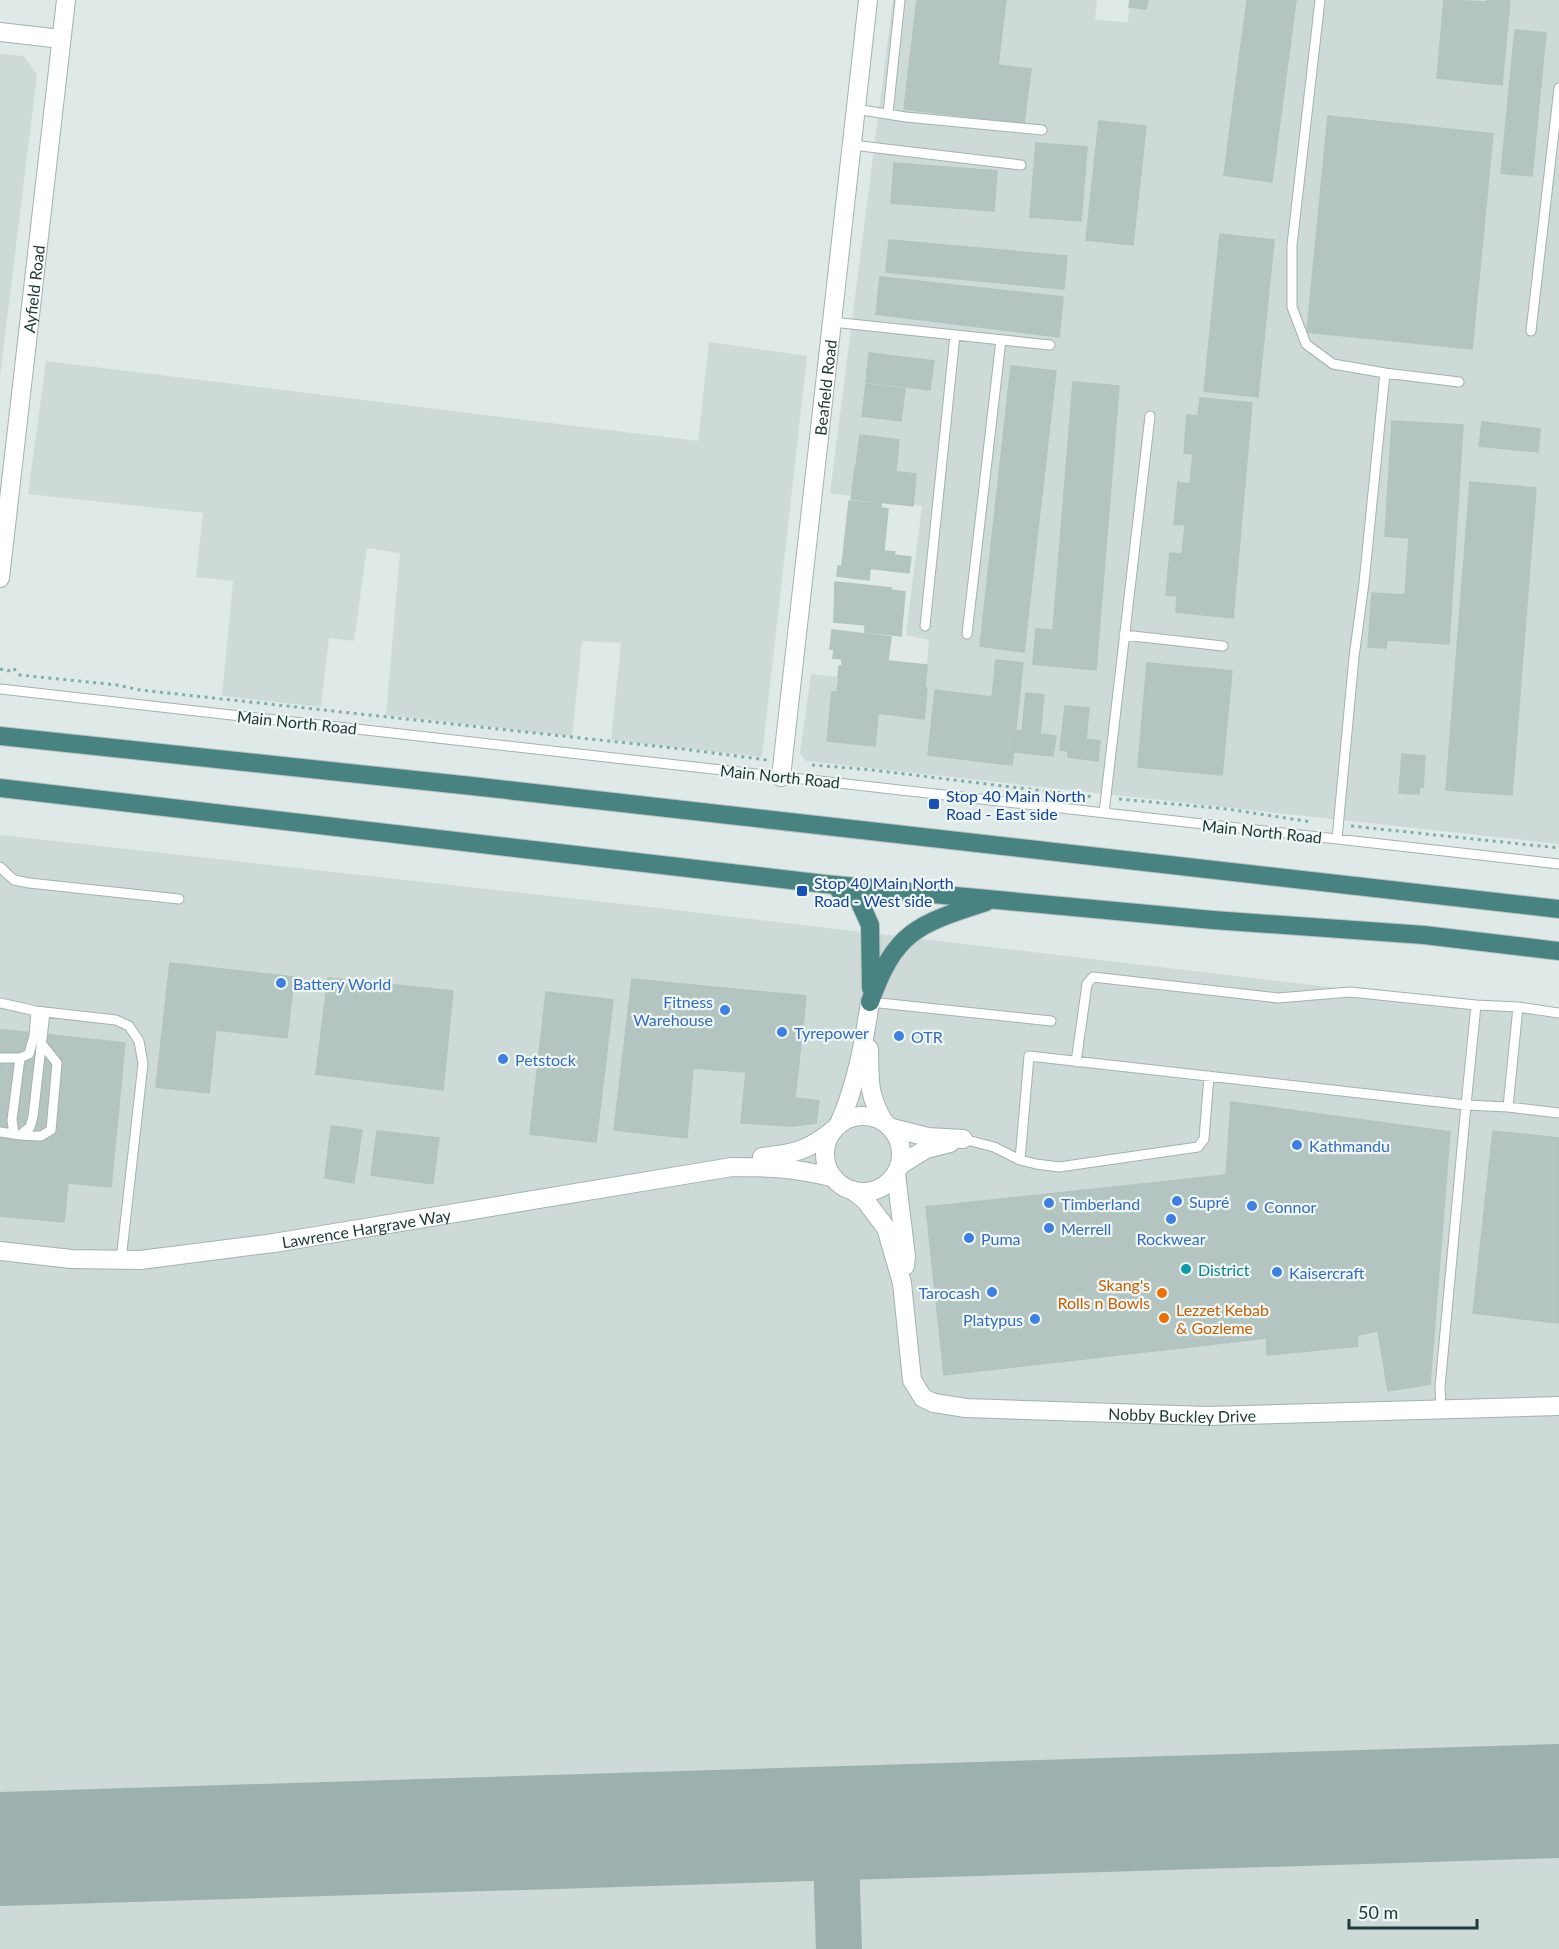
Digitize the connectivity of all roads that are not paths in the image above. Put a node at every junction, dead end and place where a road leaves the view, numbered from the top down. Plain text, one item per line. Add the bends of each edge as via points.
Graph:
1 (66, 0) edge
2 (868, 0) edge
3 (900, 0) edge
4 (1320, 0) edge
5 (0, 32) edge
6 (61, 39) junction
7 (1559, 88) edge
8 (855, 109) junction
9 (888, 113) junction
10 (1042, 130) dead end
11 (852, 145) junction
12 (1021, 165) dead end
13 (832, 322) junction
14 (1531, 331) dead end
15 (955, 335) junction
16 (1001, 340) junction
17 (1050, 345) dead end
18 (1385, 373) junction
19 (1459, 382) dead end
20 (1150, 416) dead end
21 (0, 578) edge
22 (925, 626) dead end
23 (967, 634) dead end
24 (1124, 635) junction
25 (1223, 646) dead end
26 (0, 688) edge
27 (0, 736) edge
28 (781, 777) junction
29 (0, 788) edge
30 (1104, 813) junction
31 (1337, 839) junction
32 (1559, 864) edge
33 (0, 867) edge
34 (825, 884) junction
35 (179, 899) dead end
36 (993, 900) junction
37 (1559, 909) edge
38 (1559, 951) edge
39 (0, 1003) edge
40 (1476, 1005) junction
41 (869, 1006) junction
42 (1518, 1007) junction
43 (40, 1012) junction
44 (1559, 1013) edge
45 (1052, 1021) dead end
46 (41, 1043) junction
47 (0, 1058) edge
48 (20, 1058) junction
49 (1076, 1062) junction
50 (1209, 1076) junction
51 (1466, 1105) junction
52 (1508, 1107) junction
53 (1559, 1113) edge
54 (888, 1125) junction
55 (836, 1127) junction
56 (0, 1132) edge
57 (17, 1135) junction
58 (963, 1139) junction
59 (1020, 1160) junction
60 (732, 1167) junction
61 (898, 1170) junction
62 (834, 1178) junction
63 (852, 1190) junction
64 (0, 1251) edge
65 (121, 1260) junction
66 (902, 1283) junction
67 (1559, 1406) edge
68 (1441, 1409) junction

1 - 6 street, Ayfield Road
2 - 8 street, Beafield Road
3 - 9 lane
4 - 18 lane via 1292,245 1292,307 1306,344 1333,364
5 - 6 street
6 - 21 street, Ayfield Road
7 - 14 lane
8 - 9 lane
8 - 11 street, Beafield Road
9 - 10 lane
11 - 12 lane
11 - 13 street, Beafield Road
13 - 15 lane
13 - 28 street, Beafield Road
15 - 16 lane
15 - 22 lane
16 - 17 lane
16 - 23 lane
18 - 19 lane
18 - 31 lane
20 - 24 lane
24 - 25 lane
24 - 30 lane
26 - 28 lane, Main North Road
27 - 37 highway
28 - 30 lane, Main North Road
29 - 34 highway
30 - 31 lane, Main North Road
31 - 32 lane, Main North Road
33 - 35 lane via 14,880 29,883
34 - 36 highway
34 - 41 highway via 857,897 870,925
36 - 38 highway via 1424,935
36 - 41 highway via 917,928 885,965
39 - 43 lane
40 - 42 lane
40 - 49 lane via 1350,992 1278,998 1100,976 1087,984
40 - 51 lane
41 - 45 lane
41 - 54 street via 870,1089
41 - 55 street via 847,1107
42 - 44 lane
42 - 52 lane
43 - 46 lane
43 - 48 lane via 29,1054
43 - 65 lane via 116,1020 129,1026 139,1041 143,1064
46 - 57 lane via 33,1117 30,1127
46 - 57 lane via 57,1063 53,1124 42,1136
47 - 48 lane
48 - 57 lane via 12,1120
49 - 50 lane
49 - 59 lane via 1029,1056
50 - 51 lane
50 - 59 lane via 1204,1139 1198,1147 1059,1167
51 - 52 lane
51 - 68 lane
52 - 53 lane
54 - 55 street via 866,1115
54 - 58 street via 927,1137
54 - 61 street via 901,1146
55 - 60 street, Lawrence Hargrave Way via 807,1150 760,1157
55 - 62 street via 826,1149
56 - 57 lane
58 - 59 lane via 994,1147
58 - 61 street via 926,1149
60 - 62 street, Lawrence Hargrave Way via 782,1167
60 - 65 street, Lawrence Hargrave Way via 274,1243
61 - 63 street via 889,1182 872,1191
61 - 66 street, Nobby Buckley Drive via 906,1256
62 - 63 street
63 - 66 street, Nobby Buckley Drive via 865,1200 886,1228
64 - 65 street, Lawrence Hargrave Way
66 - 68 street, Nobby Buckley Drive via 912,1380 923,1398 934,1403 966,1408 1207,1416
67 - 68 street, Nobby Buckley Drive

